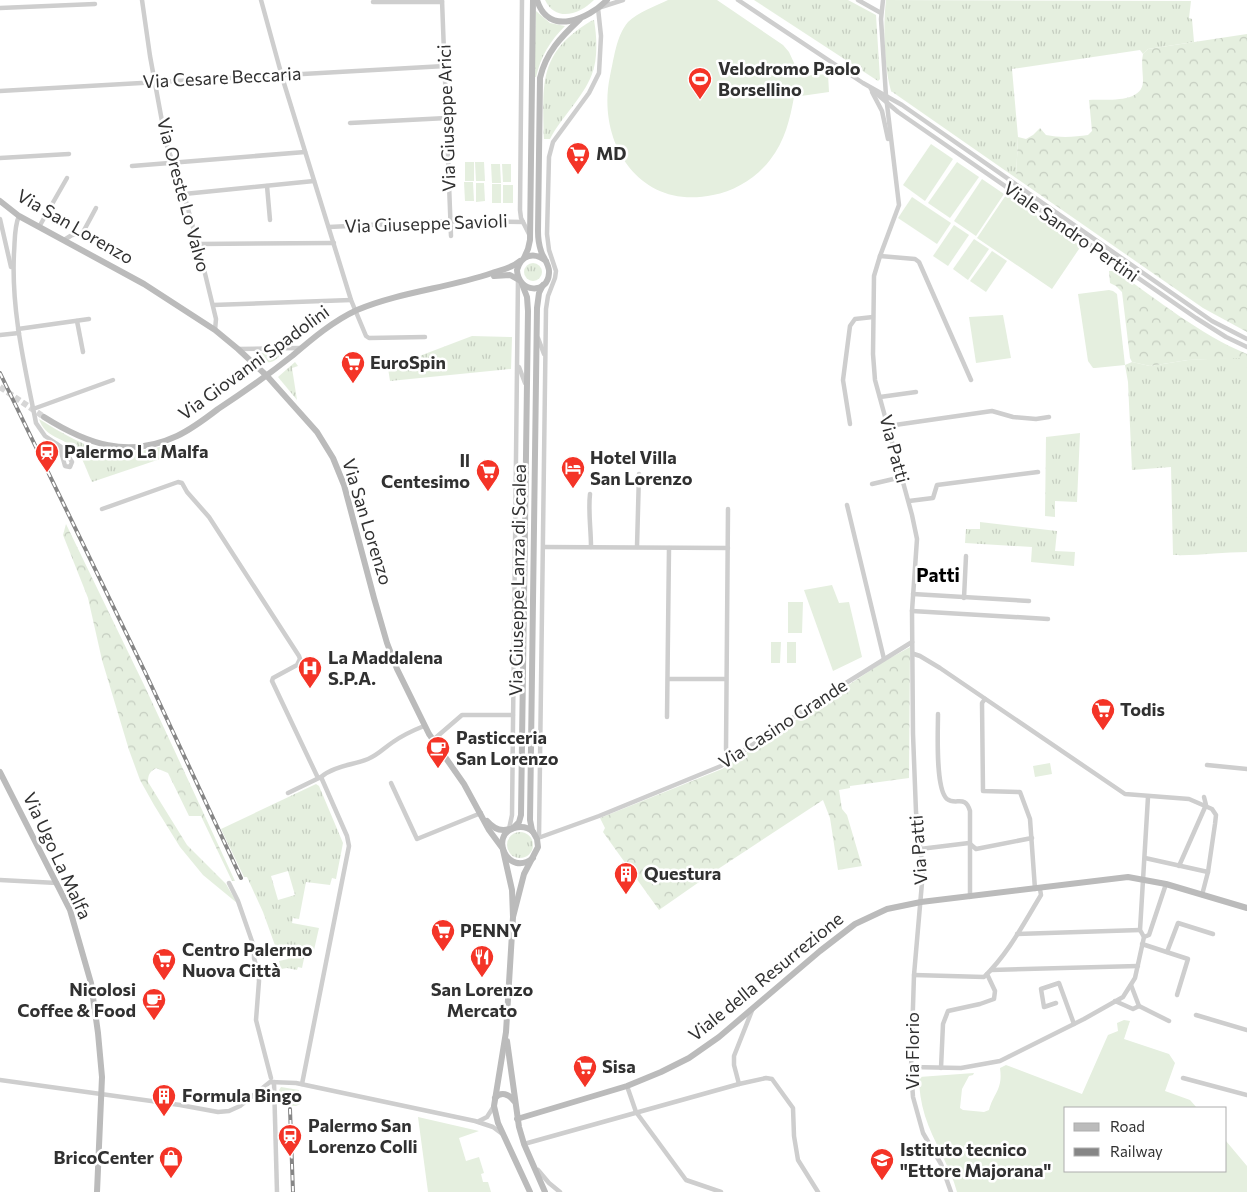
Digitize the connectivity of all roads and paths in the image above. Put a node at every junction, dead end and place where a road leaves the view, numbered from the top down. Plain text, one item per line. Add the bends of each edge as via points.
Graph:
1 (142, 0) edge
2 (260, 0) edge
3 (522, 0) edge
4 (535, 0) edge
5 (607, 0) edge
6 (623, 0) edge
7 (738, 0) edge
8 (858, 0) edge
9 (883, 0) edge
10 (442, 1) edge
11 (373, 2) dead end
12 (95, 4) dead end
13 (0, 8) edge
14 (598, 8) junction
15 (881, 13) junction
16 (580, 19) junction
17 (445, 66) junction
18 (282, 75) junction
19 (155, 82) junction
20 (864, 83) junction
21 (0, 91) edge
22 (886, 96) junction
23 (887, 103) junction
24 (447, 118) junction
25 (350, 123) dead end
26 (305, 152) junction
27 (69, 154) dead end
28 (0, 158) edge
29 (174, 164) junction
30 (132, 166) dead end
31 (895, 170) junction
32 (66, 178) dead end
33 (538, 178) junction
34 (548, 178) junction
35 (314, 181) junction
36 (267, 186) junction
37 (184, 194) junction
38 (0, 201) edge
39 (96, 208) dead end
40 (19, 216) junction
41 (0, 219) edge
42 (270, 220) dead end
43 (450, 221) junction
44 (523, 222) junction
45 (39, 227) junction
46 (329, 227) junction
47 (451, 236) dead end
48 (530, 237) junction
49 (64, 240) junction
50 (334, 243) junction
51 (198, 244) junction
52 (880, 256) junction
53 (522, 260) junction
54 (546, 261) junction
55 (13, 273) junction
56 (483, 276) junction
57 (519, 280) junction
58 (543, 285) junction
59 (351, 300) junction
60 (213, 305) junction
61 (356, 311) junction
62 (873, 317) junction
63 (89, 319) dead end
64 (77, 321) junction
65 (536, 326) junction
66 (215, 330) junction
67 (18, 331) junction
68 (0, 335) edge
69 (425, 337) dead end
70 (1247, 339) edge
71 (1247, 346) edge
72 (302, 348) junction
73 (238, 349) junction
74 (83, 352) dead end
75 (518, 358) junction
76 (546, 363) junction
77 (267, 376) junction
78 (113, 380) dead end
79 (971, 380) dead end
80 (526, 388) junction
81 (916, 392) dead end
82 (880, 397) junction
83 (33, 409) junction
84 (44, 417) tunnel mouth
85 (1049, 417) dead end
86 (850, 424) dead end
87 (888, 426) junction
88 (57, 444) junction
89 (1038, 472) dead end
90 (639, 474) dead end
91 (902, 477) junction
92 (872, 484) dead end
93 (590, 494) dead end
94 (908, 501) junction
95 (848, 505) dead end
96 (102, 509) dead end
97 (728, 509) dead end
98 (544, 546) junction
99 (591, 547) junction
100 (638, 547) junction
101 (669, 548) junction
102 (728, 548) junction
103 (966, 556) dead end
104 (913, 594) junction
105 (964, 598) junction
106 (1029, 601) dead end
107 (912, 611) junction
108 (1048, 619) dead end
109 (912, 642) junction
110 (914, 654) junction
111 (884, 658) junction
112 (668, 679) junction
113 (726, 680) junction
114 (985, 699) junction
115 (938, 714) dead end
116 (513, 715) junction
117 (667, 717) dead end
118 (424, 726) junction
119 (433, 740) junction
120 (728, 761) junction
121 (1207, 765) dead end
122 (1247, 769) edge
123 (0, 772) edge
124 (320, 778) junction
125 (391, 783) dead end
126 (288, 792) dead end
127 (1148, 797) junction
128 (1204, 797) dead end
129 (1206, 805) junction
130 (481, 814) junction
131 (511, 829) junction
132 (537, 836) junction
133 (1032, 838) junction
134 (969, 843) junction
135 (920, 849) junction
136 (503, 850) junction
137 (534, 857) junction
138 (1145, 858) junction
139 (1179, 866) junction
140 (1208, 872) junction
141 (1142, 879) junction
142 (0, 880) edge
143 (57, 883) junction
144 (229, 883) dead end
145 (1166, 884) junction
146 (1038, 889) junction
147 (1202, 895) junction
148 (970, 897) junction
149 (921, 902) junction
150 (1247, 908) edge
151 (512, 917) junction
152 (1140, 930) junction
153 (1017, 934) junction
154 (1213, 934) dead end
155 (1144, 937) junction
156 (1142, 944) junction
157 (1167, 952) junction
158 (1138, 966) junction
159 (989, 972) junction
160 (914, 975) junction
161 (1130, 985) junction
162 (1176, 995) dead end
163 (1115, 1002) junction
164 (1056, 1003) dead end
165 (1139, 1006) junction
166 (754, 1007) junction
167 (1196, 1015) dead end
168 (1169, 1021) dead end
169 (1074, 1024) junction
170 (1247, 1030) edge
171 (506, 1032) junction
172 (911, 1068) junction
173 (941, 1068) junction
174 (1183, 1078) dead end
175 (0, 1080) edge
176 (272, 1081) junction
177 (302, 1084) junction
178 (739, 1084) junction
179 (627, 1086) junction
180 (102, 1094) junction
181 (1247, 1095) edge
182 (495, 1098) junction
183 (514, 1100) junction
184 (494, 1106) junction
185 (636, 1112) junction
186 (517, 1119) junction
187 (475, 1121) junction
188 (504, 1136) junction
189 (524, 1144) junction
190 (533, 1164) junction
191 (97, 1192) edge
192 (277, 1192) edge
193 (530, 1192) edge
194 (544, 1192) edge
195 (560, 1192) edge
196 (721, 1192) edge
197 (818, 1192) edge
198 (950, 1192) edge

1 - 19 street, Via Oreste Lo Valvo
2 - 18 street
3 - 44 street via 520,208
4 - 16 street via 556,20 569,22
4 - 48 street
5 - 14 street
6 - 14 street
7 - 20 street
8 - 15 street
9 - 15 street, Via Patti
10 - 11 street
10 - 17 street, Via Giuseppe Arici
12 - 13 street
14 - 16 street
14 - 34 street, Via Giuseppe Lanza di Scalea via 601,36 599,73 589,93 552,145
15 - 22 street, Via Patti
16 - 33 street via 555,44 542,67
17 - 18 street, Via Cesare Beccaria
17 - 24 street, Via Giuseppe Arici
18 - 19 street, Via Cesare Beccaria
18 - 26 street
19 - 21 street, Via Cesare Beccaria
19 - 29 street, Via Oreste Lo Valvo via 166,143
20 - 22 street, Viale Sandro Pertini
20 - 23 street, Viale Sandro Pertini
20 - 31 street via 882,111
22 - 23 street, Via Patti
22 - 70 street, Viale Sandro Pertini via 1212,321
23 - 31 street, Via Patti
23 - 71 street, Viale Sandro Pertini via 1208,327
24 - 25 street
24 - 43 street, Via Giuseppe Arici
26 - 29 street
26 - 35 street
27 - 28 street
29 - 30 street
29 - 37 street, Via Oreste Lo Valvo
31 - 52 street, Via Patti via 899,205
32 - 45 street
33 - 34 street
33 - 54 street via 538,235
34 - 76 street, Via Giuseppe Lanza di Scalea via 547,240 556,271 547,300
35 - 36 street
35 - 46 street
36 - 37 street
36 - 42 street
37 - 51 street, Via Oreste Lo Valvo
38 - 40 street, Via San Lorenzo
39 - 49 street via 82,234
40 - 45 street, Via San Lorenzo
40 - 55 street
41 - 55 street
43 - 44 street, Via Giuseppe Savioli
43 - 46 street, Via Giuseppe Savioli
43 - 47 street, Via Giuseppe Arici
44 - 48 street
45 - 49 street, Via San Lorenzo
46 - 50 street
48 - 53 street
49 - 66 street, Via San Lorenzo via 159,293
50 - 51 street
50 - 59 street
51 - 60 street, Via Oreste Lo Valvo
52 - 62 street, Via Patti via 874,276
52 - 79 street via 919,262
53 - 54 street via 534,255
53 - 56 street, Via Giovanni Spadolini via 510,268
53 - 57 street via 517,270
54 - 58 street via 549,273
55 - 67 street
56 - 57 street, Via Giovanni Spadolini via 508,274
56 - 61 street, Via Giovanni Spadolini
57 - 58 street via 531,288
57 - 75 street, Via Giuseppe Lanza di Scalea
57 - 80 street, Via Giuseppe Lanza di Scalea via 526,292 528,305
58 - 65 street, Via Giuseppe Lanza di Scalea via 537,301
59 - 60 street
59 - 61 street
60 - 66 street, Via Oreste Lo Valvo
61 - 69 street via 367,338
61 - 72 street, Via Giovanni Spadolini via 334,323
62 - 82 street, Via Patti via 875,380
62 - 86 street via 853,320 850,326 843,386
63 - 64 street
64 - 67 street
64 - 74 street
65 - 76 street, Via Giuseppe Lanza di Scalea
65 - 132 street, Via Giuseppe Lanza di Scalea via 530,816 531,827
66 - 73 street, Via San Lorenzo
67 - 68 street
67 - 83 street
72 - 73 street
72 - 77 street, Via Giovanni Spadolini
73 - 77 street, Via San Lorenzo
75 - 80 street, Via Giuseppe Lanza di Scalea
75 - 116 street, Via Giuseppe Lanza di Scalea
76 - 98 street, Via Giuseppe Lanza di Scalea
77 - 84 street, Via Giovanni Spadolini via 192,427 155,443 119,447 94,442
77 - 118 street, Via San Lorenzo via 317,432 339,470 389,650
78 - 83 street
80 - 131 street, Via Giuseppe Lanza di Scalea via 521,815
81 - 82 street
82 - 87 street, Via Patti
83 - 88 street via 38,429
85 - 87 street via 1013,417 992,411
87 - 91 street, Via Patti
88 - 88 street via 65,466 68,468 71,460
89 - 94 street via 937,485 933,498
90 - 100 street
91 - 92 street
91 - 94 street, Via Patti
93 - 99 street
94 - 104 street, Via Patti via 917,539
95 - 111 street
96 - 124 street via 178,482 184,486 214,524 299,656 297,665 272,681
97 - 102 street
98 - 99 street
98 - 132 street, Via Giuseppe Lanza di Scalea
99 - 100 street
100 - 101 street
101 - 102 street
101 - 112 street
102 - 113 street
103 - 105 street
104 - 105 street
104 - 107 street, Via Patti
105 - 106 street
107 - 108 street
107 - 109 street, Via Patti
109 - 110 street, Via Patti
109 - 111 street, Via Casino Grande
110 - 114 street
110 - 135 street, Via Patti via 914,788
111 - 120 street, Via Casino Grande
112 - 113 street
112 - 117 street
113 - 120 street
114 - 127 street via 1125,794
114 - 133 street via 982,704 983,791 1020,792 1030,819
115 - 134 street via 940,785 946,799 963,801 969,807
116 - 119 street via 462,715
116 - 131 street, Via Giuseppe Lanza di Scalea
118 - 119 street, Via San Lorenzo
118 - 124 street via 402,736 368,759
119 - 130 street, Via San Lorenzo
120 - 132 street, Via Casino Grande via 599,816
121 - 122 street
123 - 143 street, Via Ugo La Malfa
124 - 126 street
124 - 177 street via 349,850
125 - 130 street via 417,839
127 - 129 street via 1189,799
127 - 138 street
128 - 129 street
129 - 139 street
129 - 140 street via 1216,815
130 - 131 street, Via San Lorenzo via 496,829
130 - 136 street, Via San Lorenzo
131 - 132 street via 525,827
131 - 136 street via 504,836
132 - 137 street via 538,847
133 - 134 street via 976,849
133 - 146 street
134 - 135 street
134 - 148 street
135 - 149 street, Via Patti via 923,872
136 - 137 street via 518,863
136 - 151 street, Via San Lorenzo via 512,890
137 - 151 street, Via San Lorenzo via 522,880
138 - 139 street
138 - 141 street
139 - 140 street
140 - 147 street
141 - 145 street, Viale della Resurrezione
141 - 146 street, Viale della Resurrezione via 1128,877
141 - 152 street
142 - 143 street
143 - 180 street, Via Ugo La Malfa via 70,910 91,983
144 - 176 street via 254,946 259,982 256,1020
145 - 147 street, Viale della Resurrezione
145 - 155 street via 1149,935
146 - 148 street, Viale della Resurrezione
146 - 153 street via 1041,895
147 - 150 street, Viale della Resurrezione
148 - 149 street, Viale della Resurrezione
149 - 160 street, Via Florio
149 - 166 street, Viale della Resurrezione via 887,909 854,924
151 - 171 street, Via San Lorenzo
152 - 153 street
152 - 155 street
153 - 159 street
154 - 157 street via 1178,923
155 - 156 street
156 - 157 street
156 - 158 street
157 - 162 street via 1188,960
158 - 159 street
158 - 161 street
159 - 160 street via 984,977
159 - 173 street via 994,999 948,1011 943,1024
160 - 172 street, Via Florio
161 - 163 street via 1123,997
161 - 165 street
163 - 165 street via 1133,1009
163 - 169 street
164 - 169 street via 1044,1007 1041,989 1059,983
165 - 168 street
166 - 178 street via 734,1056
166 - 179 street, Viale della Resurrezione via 689,1058
167 - 170 street
169 - 173 street via 1000,1061
171 - 182 street
171 - 183 street
172 - 173 street
172 - 198 street, Via Florio via 913,1097 923,1132 941,1164
174 - 181 street
175 - 180 street
176 - 177 street
176 - 180 street via 240,1106 224,1112
176 - 192 street
177 - 187 street
178 - 185 street
178 - 197 street via 766,1078 775,1082 794,1108 798,1160
179 - 185 street
179 - 186 street, Viale della Resurrezione
180 - 191 street, Via Ugo La Malfa
182 - 183 street via 503,1094
182 - 184 street
183 - 186 street
184 - 187 street via 484,1119
184 - 188 street
185 - 189 street
185 - 196 street via 686,1180
186 - 189 street
187 - 188 street
188 - 193 street
189 - 190 street
190 - 194 street
190 - 195 street

